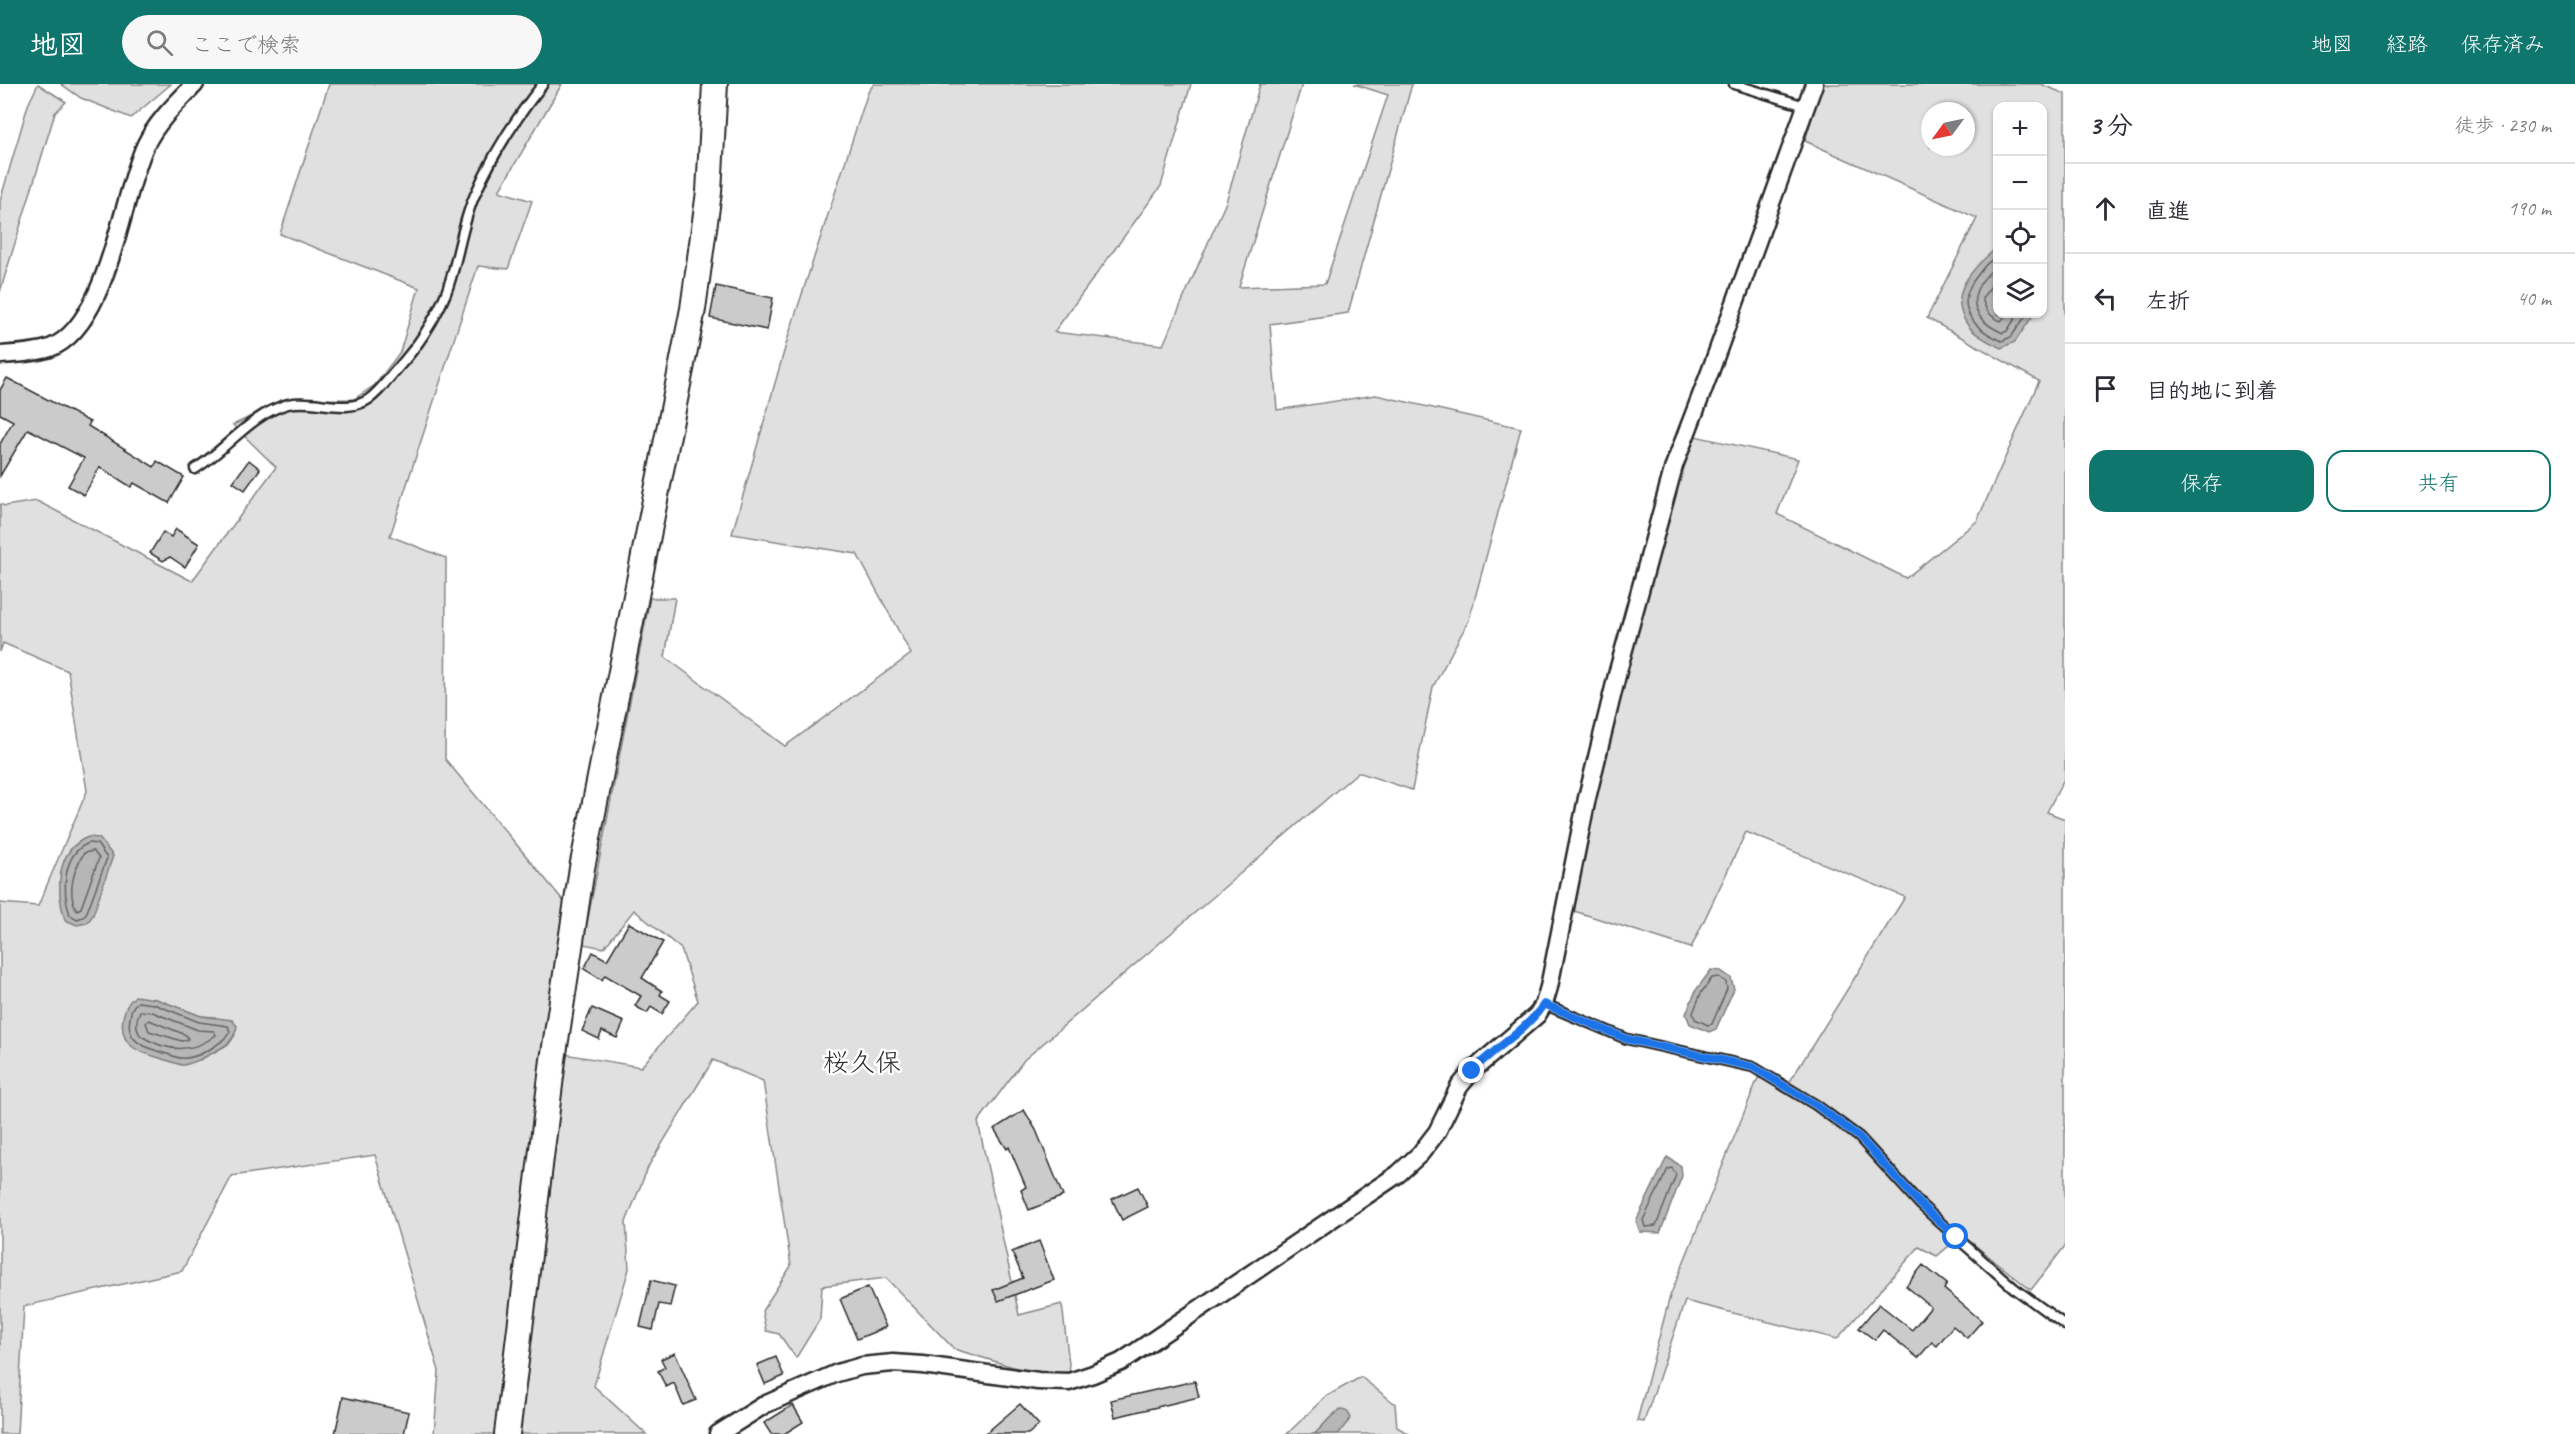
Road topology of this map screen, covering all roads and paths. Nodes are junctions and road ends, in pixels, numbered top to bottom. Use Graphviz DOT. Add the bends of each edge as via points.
graph roads {
  1 [pos="195,84"];
  2 [pos="543,84"];
  3 [pos="715,84"];
  4 [pos="1734,84"];
  5 [pos="1814,84"];
  6 [pos="1805,106"];
  7 [pos="0,355"];
  8 [pos="195,469"];
  9 [pos="1544,1004"];
  10 [pos="2065,1325"];
  11 [pos="507,1434"];
  12 [pos="718,1434"];
  1 -- 7 [label="street" via="159,121 145,146 98,292 76,328 51,348"];
  2 -- 8 [label="lane" via="502,140 473,198 434,321 419,345 379,390 357,405 306,402 265,414"];
  3 -- 11 [label="street" via="709,192 693,309 582,868 554,1048"];
  4 -- 6 [label="lane"];
  5 -- 6 [label="street"];
  6 -- 9 [label="street" via="1674,466 1587,798"];
  9 -- 10 [label="lane" via="1627,1039 1753,1067 1816,1105 1859,1137 1956,1237 2014,1288"];
  9 -- 12 [label="street" via="1524,1028 1472,1071 1459,1087 1437,1132 1398,1174 1121,1362 1069,1382 903,1364 862,1366 764,1405"];
}
